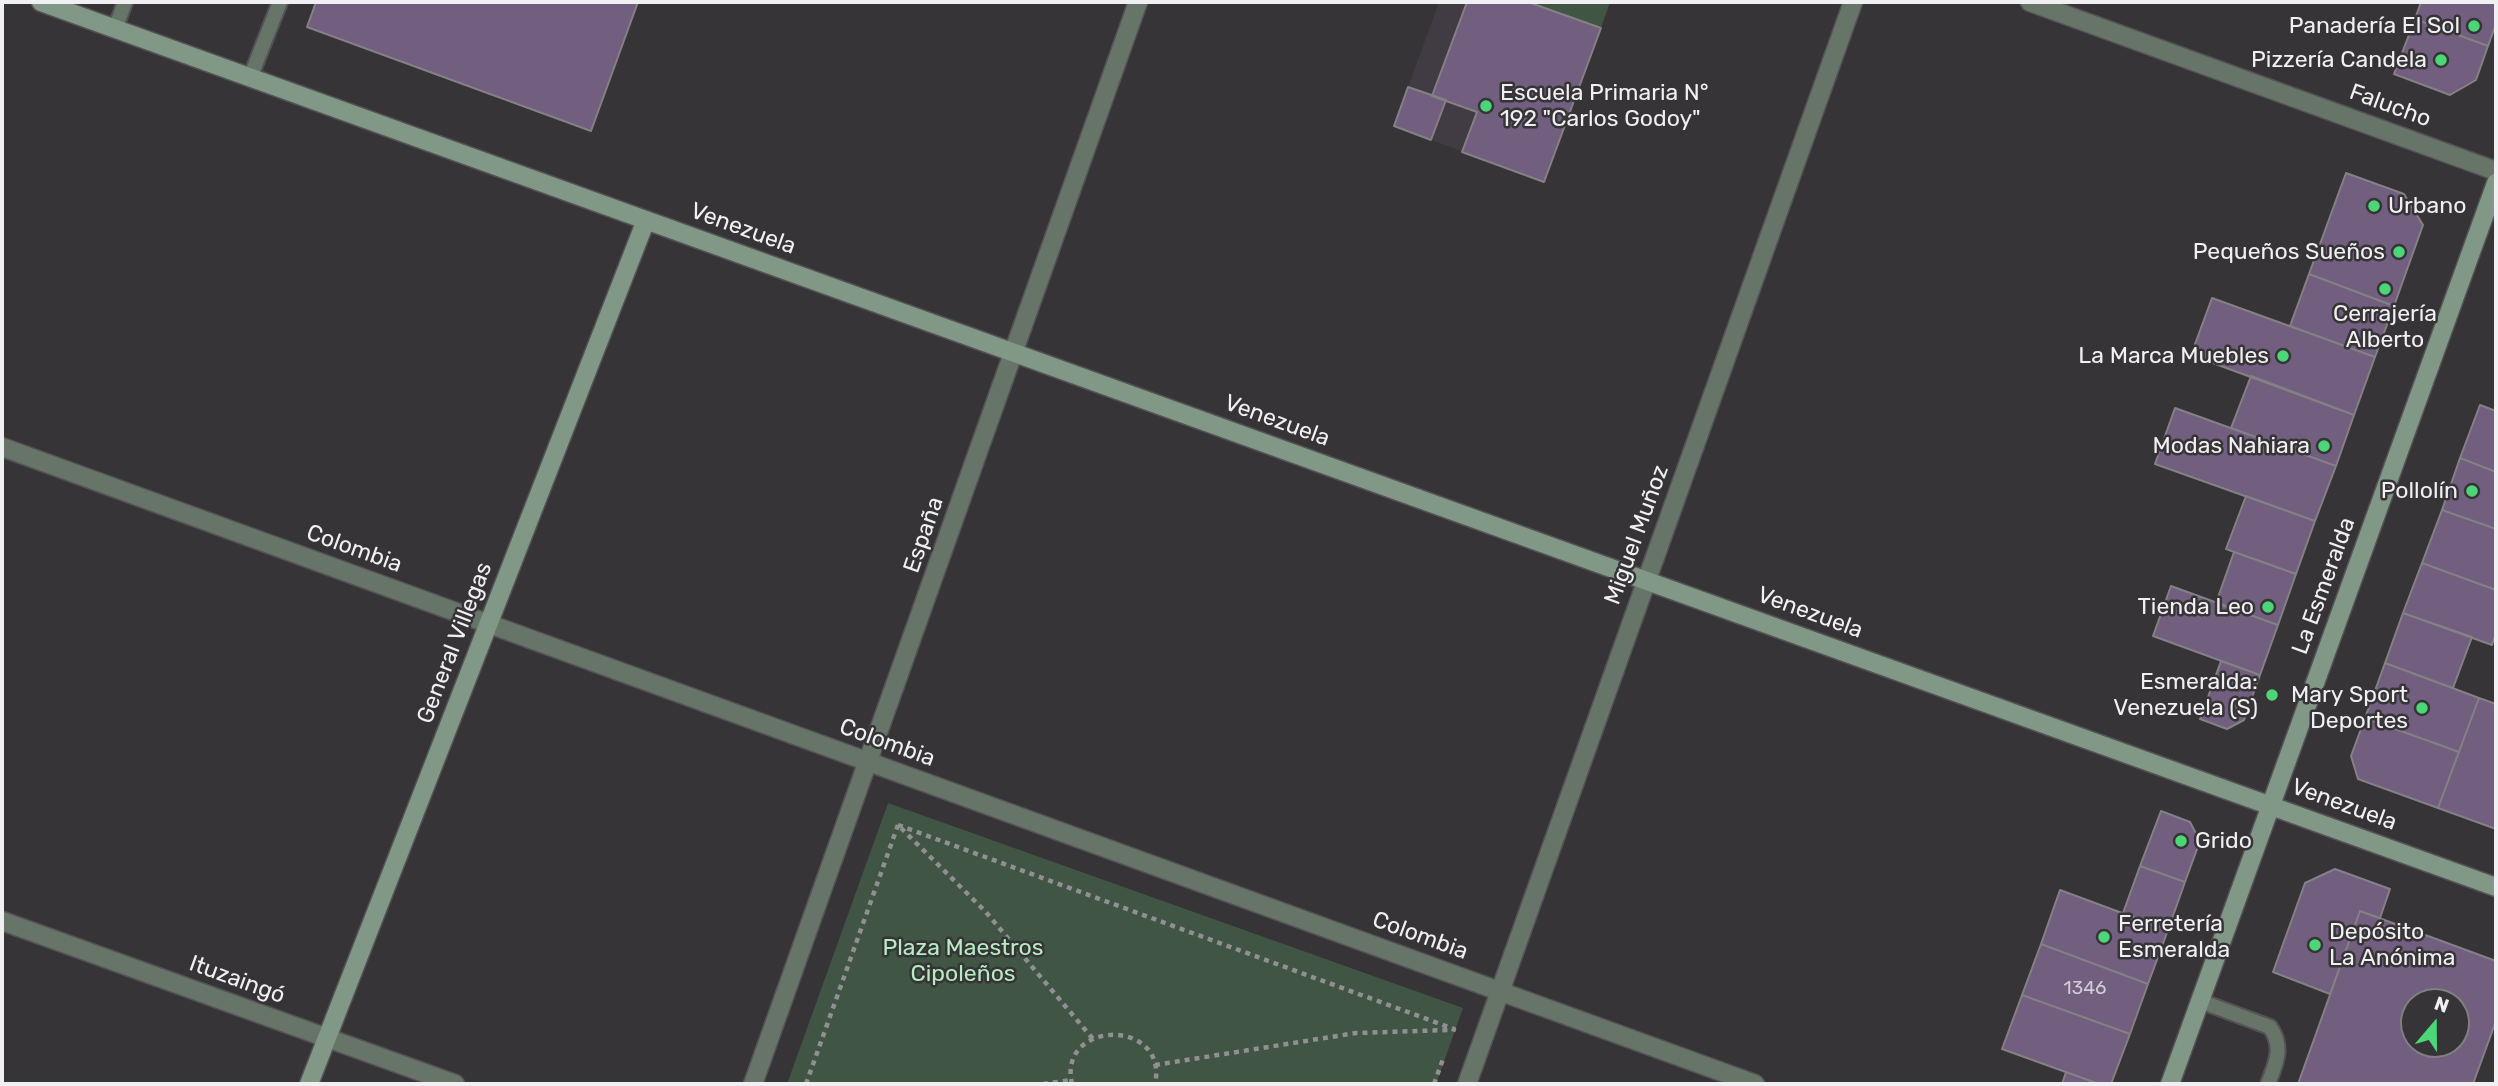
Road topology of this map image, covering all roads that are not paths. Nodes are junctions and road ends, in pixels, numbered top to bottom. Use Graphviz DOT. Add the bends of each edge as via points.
graph roads {
  1 [pos="41,2"];
  2 [pos="125,2"];
  3 [pos="280,2"];
  4 [pos="1138,2"];
  5 [pos="1853,2"];
  6 [pos="2030,2"];
  7 [pos="115,29"];
  8 [pos="250,78"];
  9 [pos="2496,171"];
  10 [pos="2496,183"];
  11 [pos="646,220"];
  12 [pos="1015,353"];
  13 [pos="2,447"];
  14 [pos="1647,580"];
  15 [pos="489,624"];
  16 [pos="870,763"];
  17 [pos="2270,804"];
  18 [pos="2496,887"];
  19 [pos="2,921"];
  20 [pos="1500,992"];
  21 [pos="2200,1001"];
  22 [pos="328,1038"];
  23 [pos="309,1084"];
  24 [pos="455,1084"];
  25 [pos="753,1084"];
  26 [pos="1467,1084"];
  27 [pos="1755,1084"];
  28 [pos="2170,1084"];
  29 [pos="2268,1084"];
  1 -- 7 [label="main road, Venezuela"];
  2 -- 7 [label="lane"];
  3 -- 8 [label="lane"];
  4 -- 12 [label="street, España"];
  5 -- 14 [label="street, Miguel Muñoz"];
  6 -- 9 [label="street, Falucho"];
  7 -- 8 [label="main road, Venezuela"];
  8 -- 11 [label="main road, Venezuela"];
  10 -- 17 [label="main road, La Esmeralda"];
  11 -- 12 [label="main road, Venezuela"];
  11 -- 15 [label="main road, General Villegas"];
  12 -- 14 [label="main road, Venezuela"];
  12 -- 16 [label="street, España"];
  13 -- 15 [label="street, Colombia"];
  14 -- 17 [label="main road, Venezuela"];
  14 -- 20 [label="street, Miguel Muñoz"];
  15 -- 16 [label="street, Colombia"];
  15 -- 22 [label="main road, General Villegas"];
  16 -- 20 [label="street, Colombia"];
  16 -- 25 [label="street, España"];
  17 -- 18 [label="main road, Venezuela"];
  17 -- 21 [label="main road, La Esmeralda"];
  19 -- 22 [label="street, Ituzaingó"];
  20 -- 26 [label="street, Miguel Muñoz"];
  20 -- 27 [label="street, Colombia"];
  21 -- 28 [label="main road, La Esmeralda"];
  21 -- 29 [label="lane" via="2270,1027 2279,1049"];
  22 -- 23 [label="main road, General Villegas"];
  22 -- 24 [label="street, Ituzaingó"];
}
